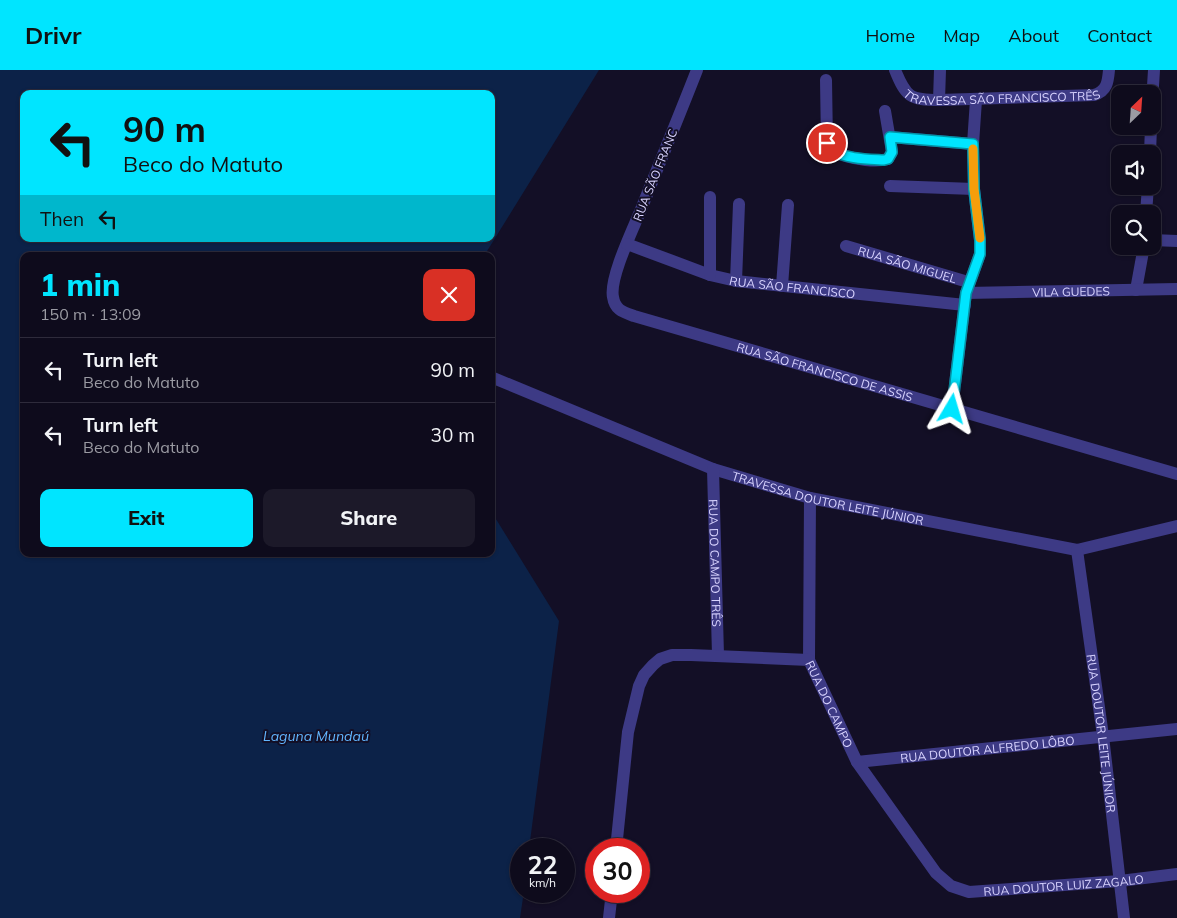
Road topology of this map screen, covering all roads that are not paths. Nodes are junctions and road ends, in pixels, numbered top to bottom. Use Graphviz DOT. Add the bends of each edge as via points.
graph roads {
  1 [pos="697,70"];
  2 [pos="895,70"];
  3 [pos="940,70"];
  4 [pos="1109,70"];
  5 [pos="1154,70"];
  6 [pos="826,80"];
  7 [pos="1153,85"];
  8 [pos="939,100"];
  9 [pos="976,100"];
  10 [pos="885,111"];
  11 [pos="890,137"];
  12 [pos="973,144"];
  13 [pos="890,186"];
  14 [pos="974,189"];
  15 [pos="710,197"];
  16 [pos="739,204"];
  17 [pos="788,205"];
  18 [pos="1161,240"];
  19 [pos="1177,241"];
  20 [pos="627,244"];
  21 [pos="846,246"];
  22 [pos="1142,255"];
  23 [pos="710,274"];
  24 [pos="614,281"];
  25 [pos="736,281"];
  26 [pos="782,286"];
  27 [pos="1177,289"];
  28 [pos="1136,290"];
  29 [pos="966,293"];
  30 [pos="495,379"];
  31 [pos="952,409"];
  32 [pos="713,469"];
  33 [pos="1177,474"];
  34 [pos="810,498"];
  35 [pos="1177,526"];
  36 [pos="1077,550"];
  37 [pos="718,656"];
  38 [pos="809,660"];
  39 [pos="1177,728"];
  40 [pos="1103,736"];
  41 [pos="857,762"];
  42 [pos="617,838"];
  43 [pos="1177,874"];
  44 [pos="1120,881"];
  45 [pos="951,886"];
  46 [pos="611,903"];
  47 [pos="609,918"];
  48 [pos="1124,918"];
  1 -- 20 [label="street, RUA SÃO FRANC"];
  2 -- 8 [label="street, TRAVESSA SÃO FRANCISCO TRÊS" via="910,96 917,100"];
  3 -- 8 [label="street"];
  4 -- 9 [label="street, TRAVESSA SÃO FRANCISCO TRÊS" via="1108,82 1101,93"];
  5 -- 7 [label="street"];
  6 -- 11 [label="street" via="827,143 831,150 859,159 884,160 892,152"];
  8 -- 9 [label="street, TRAVESSA SÃO FRANCISCO TRÊS"];
  9 -- 12 [label="street"];
  10 -- 11 [label="street"];
  11 -- 12 [label="street"];
  12 -- 14 [label="street"];
  13 -- 14 [label="street"];
  14 -- 29 [label="street" via="980,247"];
  15 -- 23 [label="street"];
  16 -- 25 [label="street"];
  17 -- 26 [label="street"];
  18 -- 19 [label="street"];
  20 -- 23 [label="street, RUA SÃO FRANCISCO"];
  20 -- 24 [label="street, RUA SÃO FRANC"];
  21 -- 29 [label="street, RUA SÃO MIGUEL"];
  22 -- 28 [label="street"];
  23 -- 25 [label="street, RUA SÃO FRANCISCO"];
  24 -- 31 [label="street, RUA SÃO FRANCISCO DE ASSIS" via="612,295 615,306 634,316"];
  25 -- 26 [label="street, RUA SÃO FRANCISCO"];
  26 -- 29 [label="street, RUA SÃO FRANCISCO"];
  27 -- 28 [label="street, VILA GUEDES"];
  28 -- 29 [label="street, VILA GUEDES"];
  29 -- 31 [label="street"];
  30 -- 32 [label="street, TRAVESSA DOUTOR LEITE JÚNIOR"];
  31 -- 33 [label="street, RUA SÃO FRANCISCO DE ASSIS"];
  32 -- 34 [label="street, TRAVESSA DOUTOR LEITE JÚNIOR"];
  32 -- 37 [label="street, RUA DO CAMPO TRÊS"];
  34 -- 36 [label="street, TRAVESSA DOUTOR LEITE JÚNIOR"];
  34 -- 38 [label="street"];
  35 -- 36 [label="street, TRAVESSA DOUTOR LEITE JÚNIOR"];
  36 -- 40 [label="street, RUA DOUTOR LEITE JÚNIOR"];
  37 -- 38 [label="street, RUA DO CAMPO"];
  37 -- 42 [label="street, RUA DO CAMPO" via="672,655 660,659 644,675 628,732"];
  38 -- 41 [label="street, RUA DO CAMPO"];
  39 -- 40 [label="street, RUA DOUTOR ALFREDO LÔBO"];
  40 -- 41 [label="street, RUA DOUTOR ALFREDO LÔBO"];
  40 -- 44 [label="street, RUA DOUTOR LEITE JÚNIOR"];
  41 -- 45 [label="street, RUA DO CAMPO" via="936,873"];
  43 -- 44 [label="street, RUA DOUTOR LUIZ ZAGALO"];
  44 -- 45 [label="street, RUA DOUTOR LUIZ ZAGALO" via="969,892"];
  44 -- 48 [label="street, RUA DOUTOR LEITE JÚNIOR"];
  46 -- 47 [label="street"];
}
